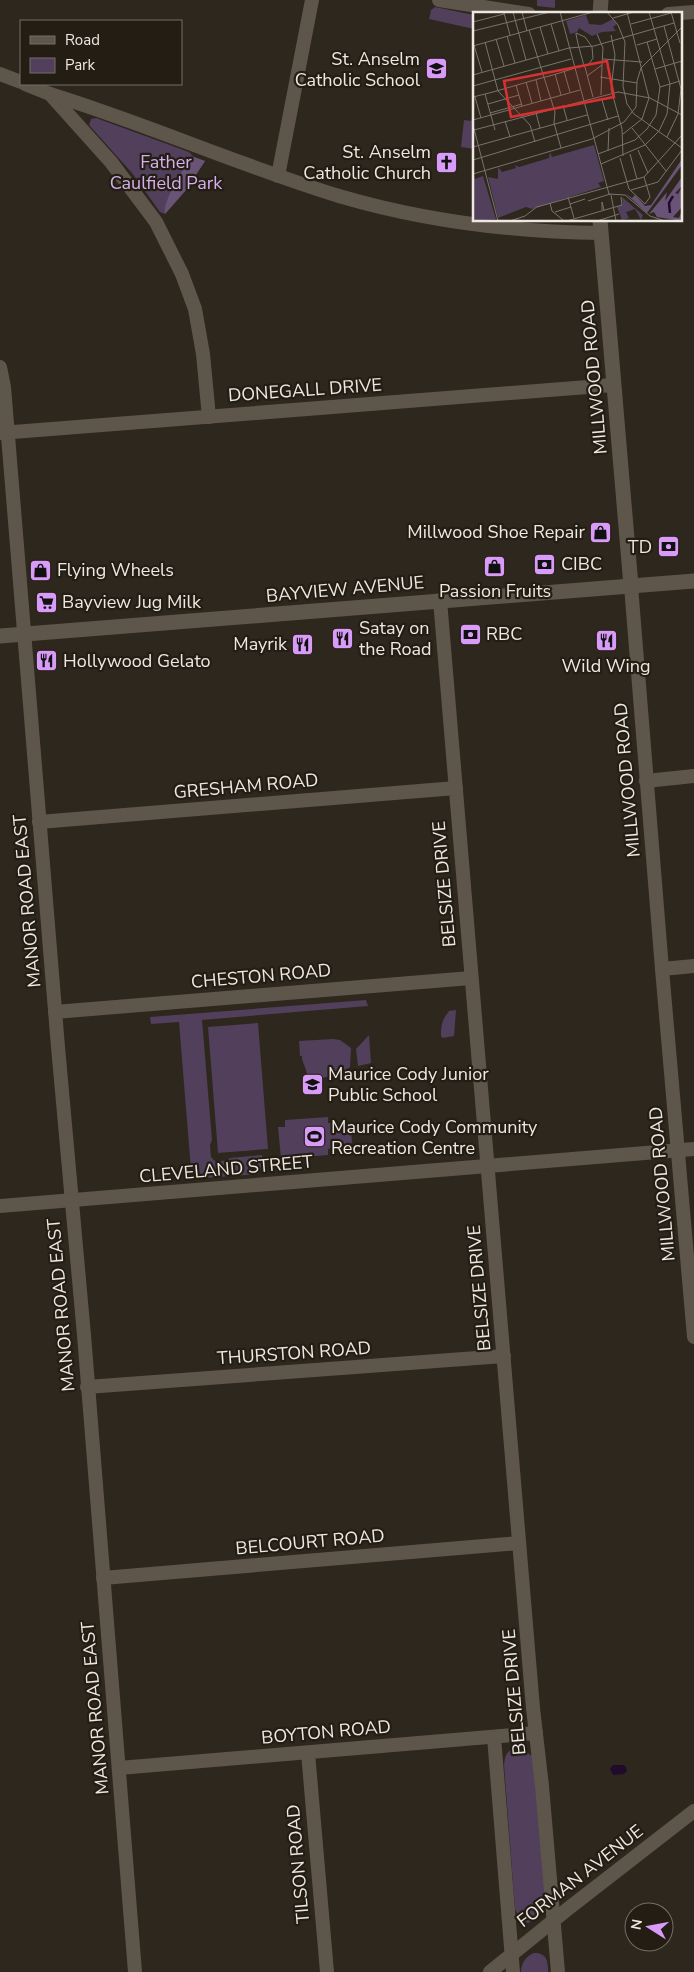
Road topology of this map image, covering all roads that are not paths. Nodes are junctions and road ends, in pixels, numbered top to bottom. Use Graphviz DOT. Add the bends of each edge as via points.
graph roads {
  1 [pos="312,0"];
  2 [pos="439,0"];
  3 [pos="516,12"];
  4 [pos="0,74"];
  5 [pos="20,82"];
  6 [pos="28,85"];
  7 [pos="50,94"];
  8 [pos="278,176"];
  9 [pos="601,226"];
  10 [pos="0,367"];
  11 [pos="613,385"];
  12 [pos="209,416"];
  13 [pos="4,433"];
  14 [pos="694,580"];
  15 [pos="631,586"];
  16 [pos="440,600"];
  17 [pos="24,634"];
  18 [pos="0,636"];
  19 [pos="694,776"];
  20 [pos="646,781"];
  21 [pos="456,788"];
  22 [pos="39,822"];
  23 [pos="694,966"];
  24 [pos="662,969"];
  25 [pos="471,978"];
  26 [pos="55,1012"];
  27 [pos="694,1149"];
  28 [pos="678,1151"];
  29 [pos="488,1167"];
  30 [pos="71,1200"];
  31 [pos="0,1206"];
  32 [pos="694,1337"];
  33 [pos="504,1356"];
  34 [pos="87,1387"];
  35 [pos="519,1543"];
  36 [pos="103,1578"];
  37 [pos="536,1733"];
  38 [pos="494,1737"];
  39 [pos="308,1753"];
  40 [pos="118,1768"];
  41 [pos="694,1811"];
  42 [pos="553,1920"];
  43 [pos="512,1954"];
  44 [pos="134,1972"];
  45 [pos="327,1972"];
  46 [pos="490,1972"];
  47 [pos="513,1972"];
  48 [pos="558,1972"];
  1 -- 8 [label="street"];
  2 -- 3 [label="street"];
  4 -- 5 [label="street"];
  6 -- 7 [label="street"];
  7 -- 8 [label="street"];
  7 -- 12 [label="street" via="135,191 167,242 182,274 198,324"];
  8 -- 9 [label="street" via="406,212 471,223 551,232"];
  9 -- 11 [label="main road, MILLWOOD ROAD"];
  10 -- 13 [label="street, MANOR ROAD EAST" via="4,387"];
  11 -- 12 [label="street, DONEGALL DRIVE"];
  11 -- 15 [label="main road, MILLWOOD ROAD"];
  12 -- 13 [label="street, DONEGALL DRIVE"];
  13 -- 17 [label="street, MANOR ROAD EAST"];
  14 -- 15 [label="main road, BAYVIEW AVENUE"];
  15 -- 16 [label="main road, BAYVIEW AVENUE"];
  15 -- 20 [label="street, MILLWOOD ROAD"];
  16 -- 17 [label="main road, BAYVIEW AVENUE"];
  16 -- 21 [label="street, BELSIZE DRIVE"];
  17 -- 18 [label="main road, BAYVIEW AVENUE"];
  17 -- 22 [label="street, MANOR ROAD EAST"];
  19 -- 20 [label="street"];
  20 -- 24 [label="street, MILLWOOD ROAD"];
  21 -- 22 [label="street, GRESHAM ROAD"];
  21 -- 25 [label="street, BELSIZE DRIVE"];
  22 -- 26 [label="street, MANOR ROAD EAST"];
  23 -- 24 [label="street"];
  24 -- 28 [label="street, MILLWOOD ROAD"];
  25 -- 26 [label="street, CHESTON ROAD"];
  25 -- 29 [label="street, BELSIZE DRIVE"];
  26 -- 30 [label="street, MANOR ROAD EAST"];
  27 -- 28 [label="street, CLEVELAND STREET"];
  28 -- 29 [label="street, CLEVELAND STREET"];
  28 -- 32 [label="street, MILLWOOD ROAD"];
  29 -- 30 [label="street, CLEVELAND STREET"];
  29 -- 33 [label="street, BELSIZE DRIVE"];
  30 -- 31 [label="street, CLEVELAND STREET"];
  30 -- 34 [label="street, MANOR ROAD EAST"];
  33 -- 34 [label="street, THURSTON ROAD"];
  33 -- 35 [label="street, BELSIZE DRIVE"];
  34 -- 36 [label="street, MANOR ROAD EAST"];
  35 -- 36 [label="street, BELCOURT ROAD"];
  35 -- 37 [label="street, BELSIZE DRIVE"];
  36 -- 40 [label="street, MANOR ROAD EAST"];
  37 -- 38 [label="street, BOYTON ROAD"];
  37 -- 42 [label="street, BELSIZE DRIVE"];
  38 -- 39 [label="street, BOYTON ROAD"];
  38 -- 43 [label="street, BELSIZE DRIVE"];
  39 -- 40 [label="street, BOYTON ROAD"];
  39 -- 45 [label="street, TILSON ROAD"];
  40 -- 44 [label="street, MANOR ROAD EAST"];
  41 -- 42 [label="street, FORMAN AVENUE"];
  42 -- 43 [label="street, FORMAN AVENUE"];
  42 -- 48 [label="street, BELSIZE DRIVE"];
  43 -- 46 [label="street, FORMAN AVENUE"];
  43 -- 47 [label="street, BELSIZE DRIVE"];
}
